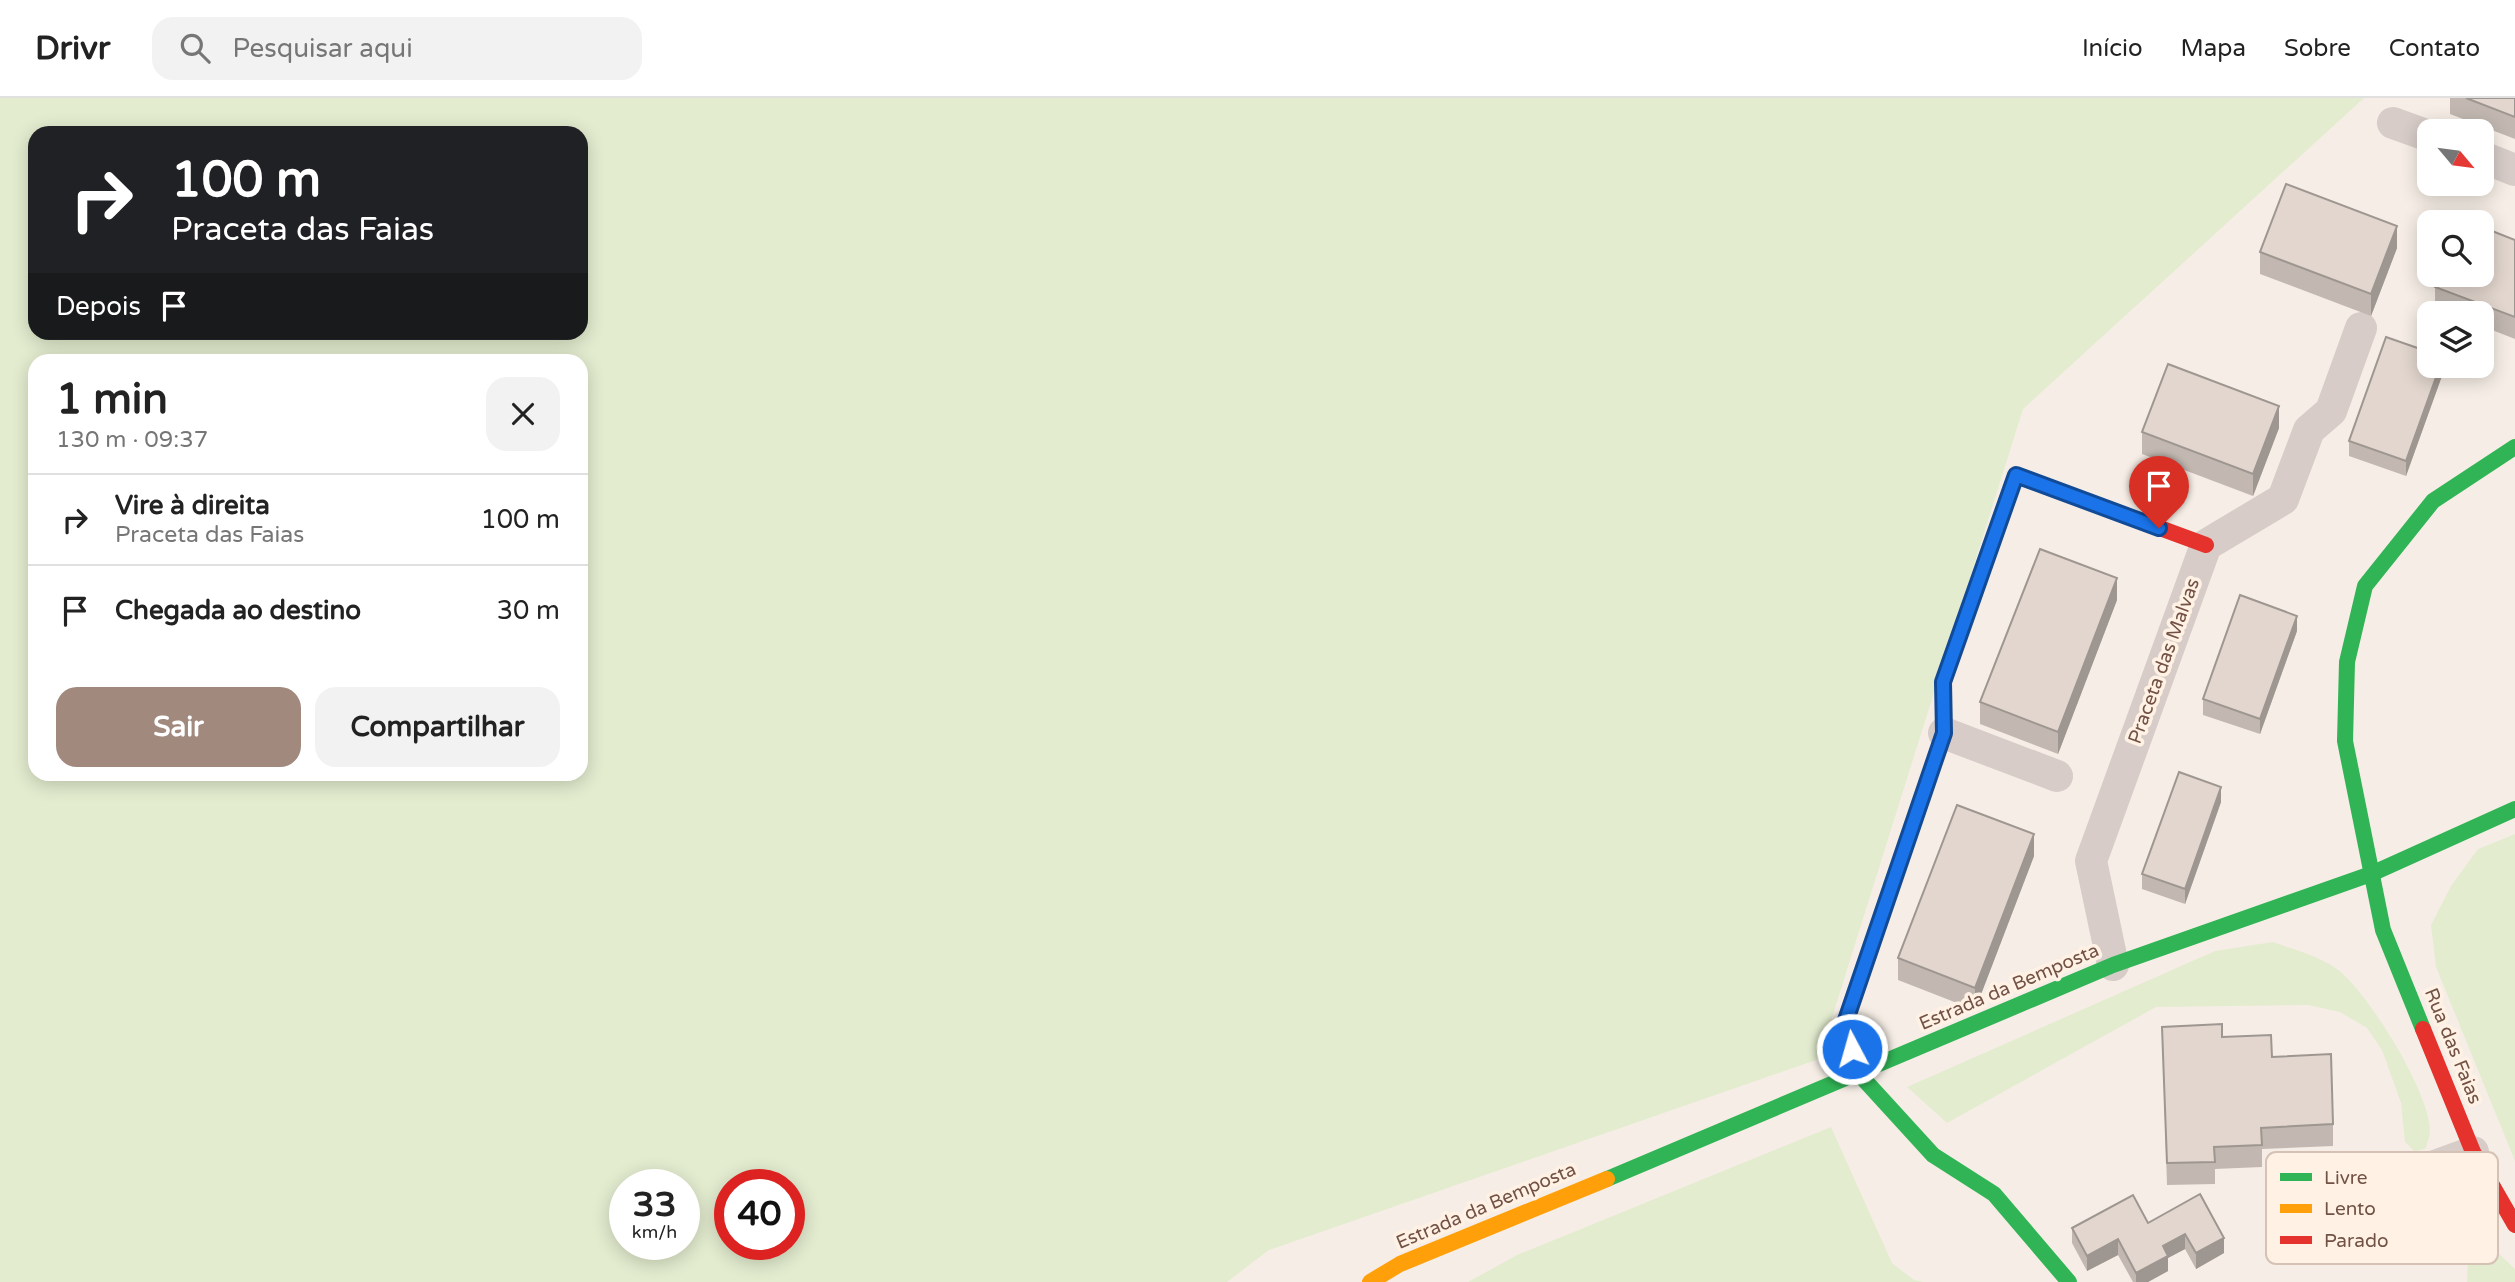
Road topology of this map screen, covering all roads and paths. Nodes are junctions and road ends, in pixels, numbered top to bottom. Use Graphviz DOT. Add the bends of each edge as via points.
graph roads {
  1 [pos="2393,123"];
  2 [pos="2417,132"];
  3 [pos="2494,162"];
  4 [pos="2515,170"];
  5 [pos="2361,328"];
  6 [pos="2515,447"];
  7 [pos="2206,545"];
  8 [pos="1944,733"];
  9 [pos="2057,776"];
  10 [pos="2515,809"];
  11 [pos="2371,874"];
  12 [pos="2113,965"];
  13 [pos="1859,1074"];
  14 [pos="2473,1152"];
  15 [pos="2498,1196"];
  16 [pos="2515,1226"];
  17 [pos="1370,1282"];
  18 [pos="2069,1282"];
  1 -- 2 [label="street"];
  3 -- 4 [label="street"];
  5 -- 7 [label="street" via="2331,411 2309,430 2283,499"];
  6 -- 11 [label="street, Rua das Faias" via="2433,501 2365,586 2347,662 2345,741"];
  7 -- 8 [label="street" via="2016,475 1943,682"];
  7 -- 12 [label="street, Praceta das Malvas" via="2091,861"];
  8 -- 9 [label="street"];
  8 -- 13 [label="street" via="1845,1023"];
  10 -- 11 [label="street, Estrada da Bemposta"];
  11 -- 12 [label="street, Estrada da Bemposta"];
  11 -- 14 [label="street, Rua das Faias" via="2383,929"];
  12 -- 13 [label="street, Estrada da Bemposta"];
  13 -- 17 [label="street, Estrada da Bemposta" via="1400,1264"];
  13 -- 18 [label="street" via="1933,1155 1994,1194"];
  15 -- 16 [label="street, Rua das Faias"];
}
